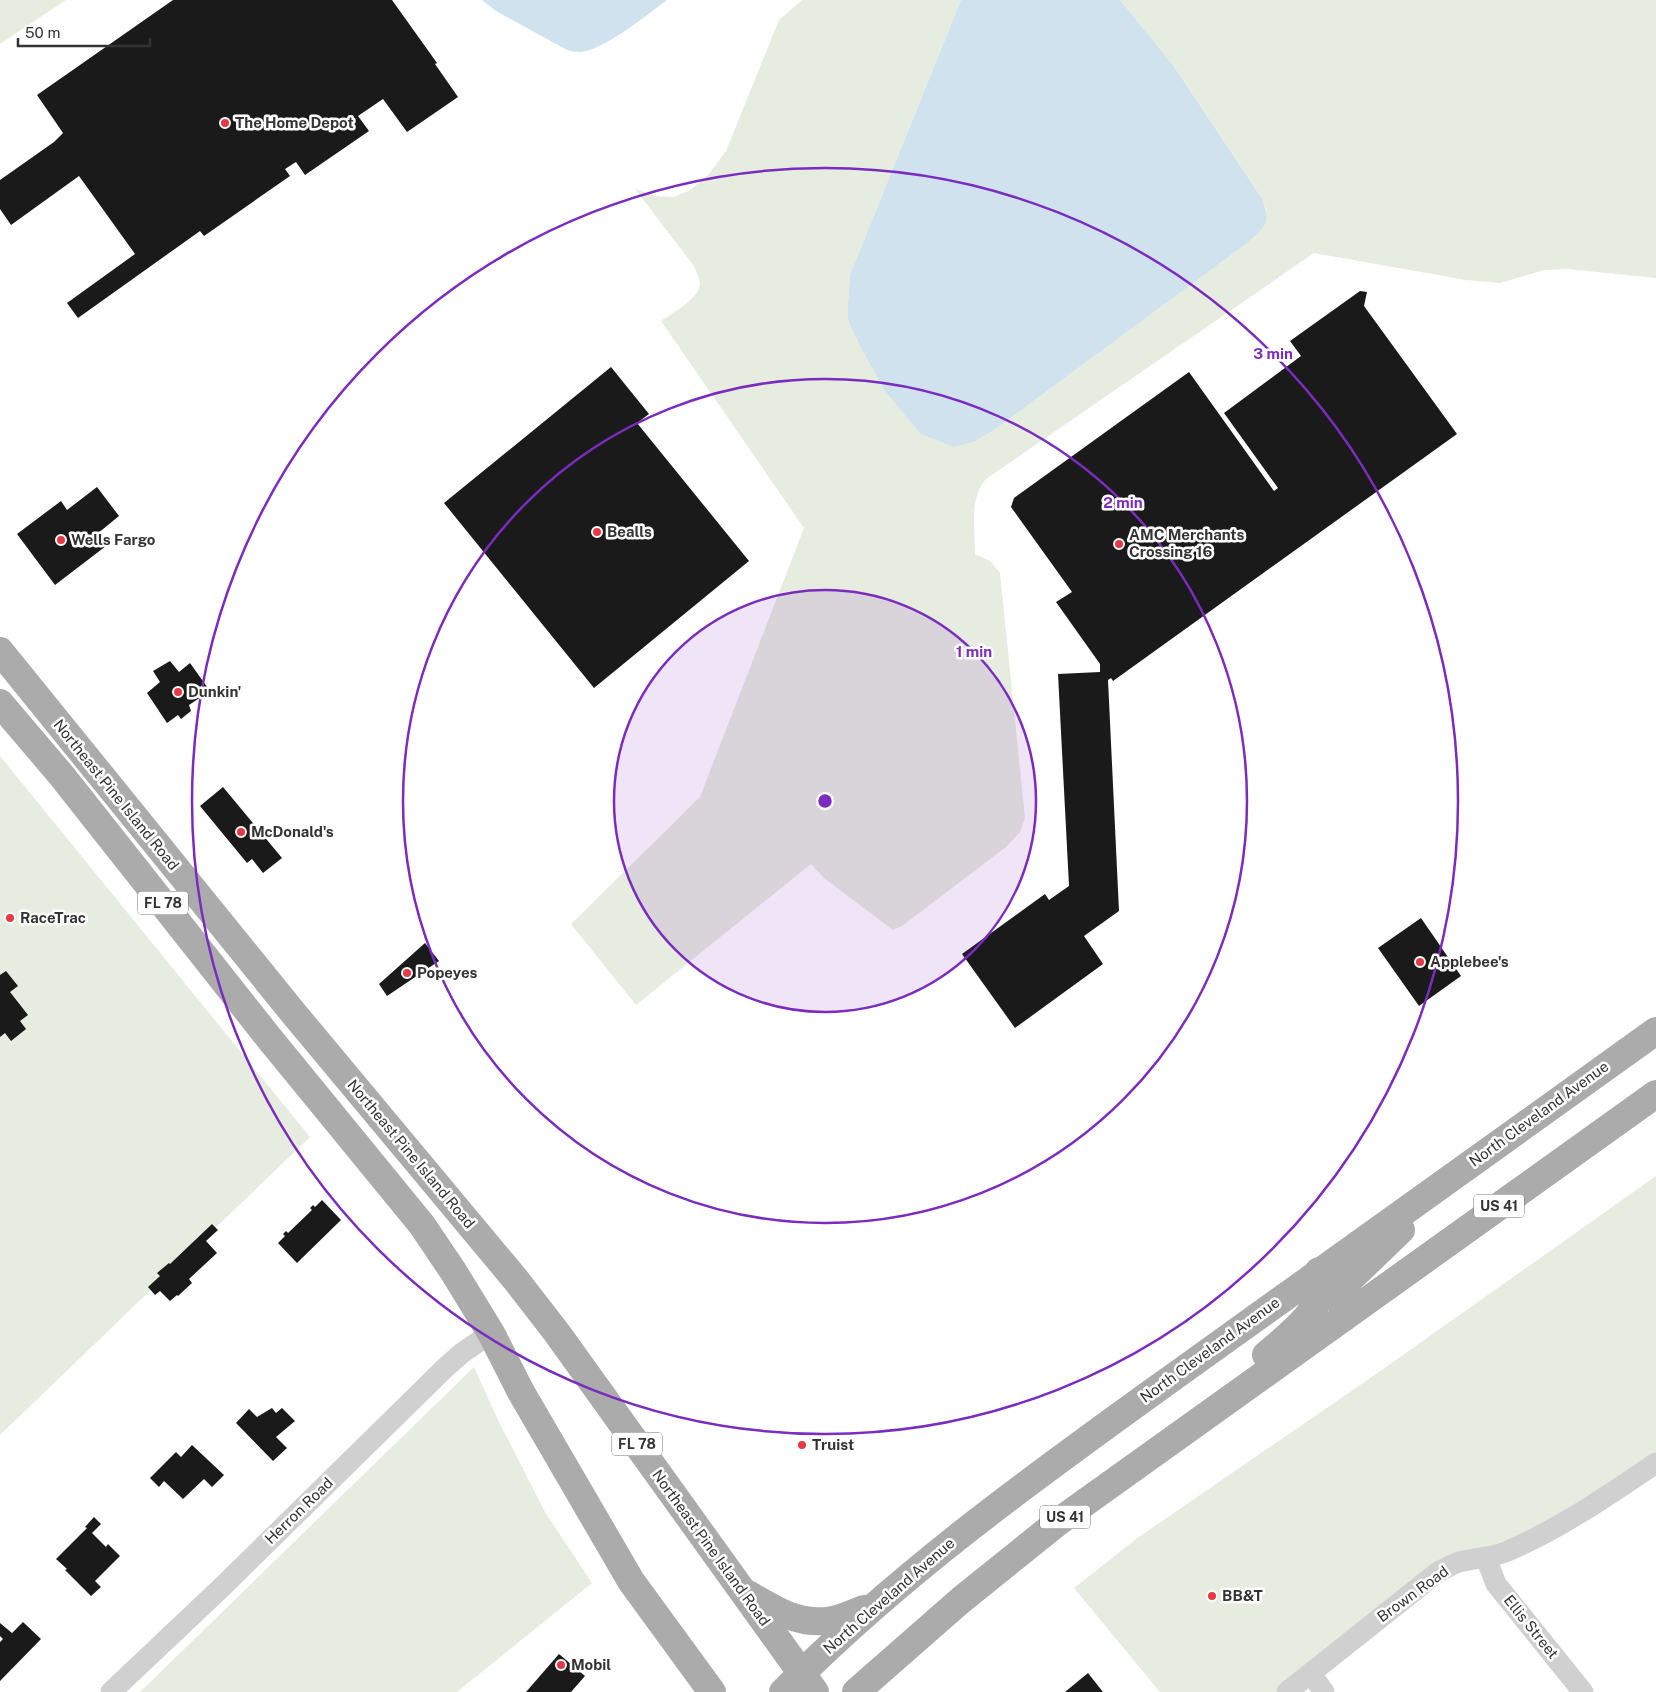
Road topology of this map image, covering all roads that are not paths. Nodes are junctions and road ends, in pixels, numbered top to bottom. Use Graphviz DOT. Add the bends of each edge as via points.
graph roads {
  1 [pos="0,651"];
  2 [pos="0,703"];
  3 [pos="1656,1031"];
  4 [pos="1656,1094"];
  5 [pos="1472,1162"];
  6 [pos="1319,1271"];
  7 [pos="1343,1318"];
  8 [pos="491,1333"];
  9 [pos="1174,1439"];
  10 [pos="1656,1464"];
  11 [pos="1486,1558"];
  12 [pos="740,1590"];
  13 [pos="878,1604"];
  14 [pos="1310,1674"];
  15 [pos="800,1686"];
  16 [pos="111,1692"];
  17 [pos="712,1692"];
  18 [pos="856,1692"];
  19 [pos="1288,1692"];
  20 [pos="1324,1692"];
  21 [pos="1583,1692"];
  1 -- 12 [label="main road, Northeast Pine Island Road / FL 78" via="294,1015 516,1280"];
  2 -- 8 [label="main road, Northeast Pine Island Road / FL 78" via="422,1225"];
  3 -- 5 [label="main road, North Cleveland Avenue"];
  4 -- 7 [label="main road, US 41"];
  5 -- 6 [label="main road, North Cleveland Avenue"];
  5 -- 7 [label="main road" via="1350,1279 1341,1300"];
  6 -- 9 [label="main road" via="1322,1283 1318,1300 1309,1316"];
  6 -- 13 [label="main road, North Cleveland Avenue" via="997,1505"];
  7 -- 9 [label="main road, US 41"];
  8 -- 16 [label="street, Herron Road" via="446,1366"];
  8 -- 17 [label="main road, Northeast Pine Island Road / FL 78" via="521,1392 631,1580"];
  9 -- 18 [label="main road, US 41" via="995,1571"];
  10 -- 11 [label="street, Brown Road" via="1585,1510 1506,1552"];
  11 -- 14 [label="street, Brown Road" via="1458,1562 1438,1572"];
  11 -- 21 [label="street, Ellis Street" via="1496,1584"];
  12 -- 13 [label="main road" via="775,1611 804,1621 829,1621"];
  12 -- 15 [label="main road, Northeast Pine Island Road / FL 78"];
  13 -- 15 [label="main road, North Cleveland Avenue"];
  14 -- 19 [label="street, Brown Road"];
  14 -- 20 [label="street"];
}
